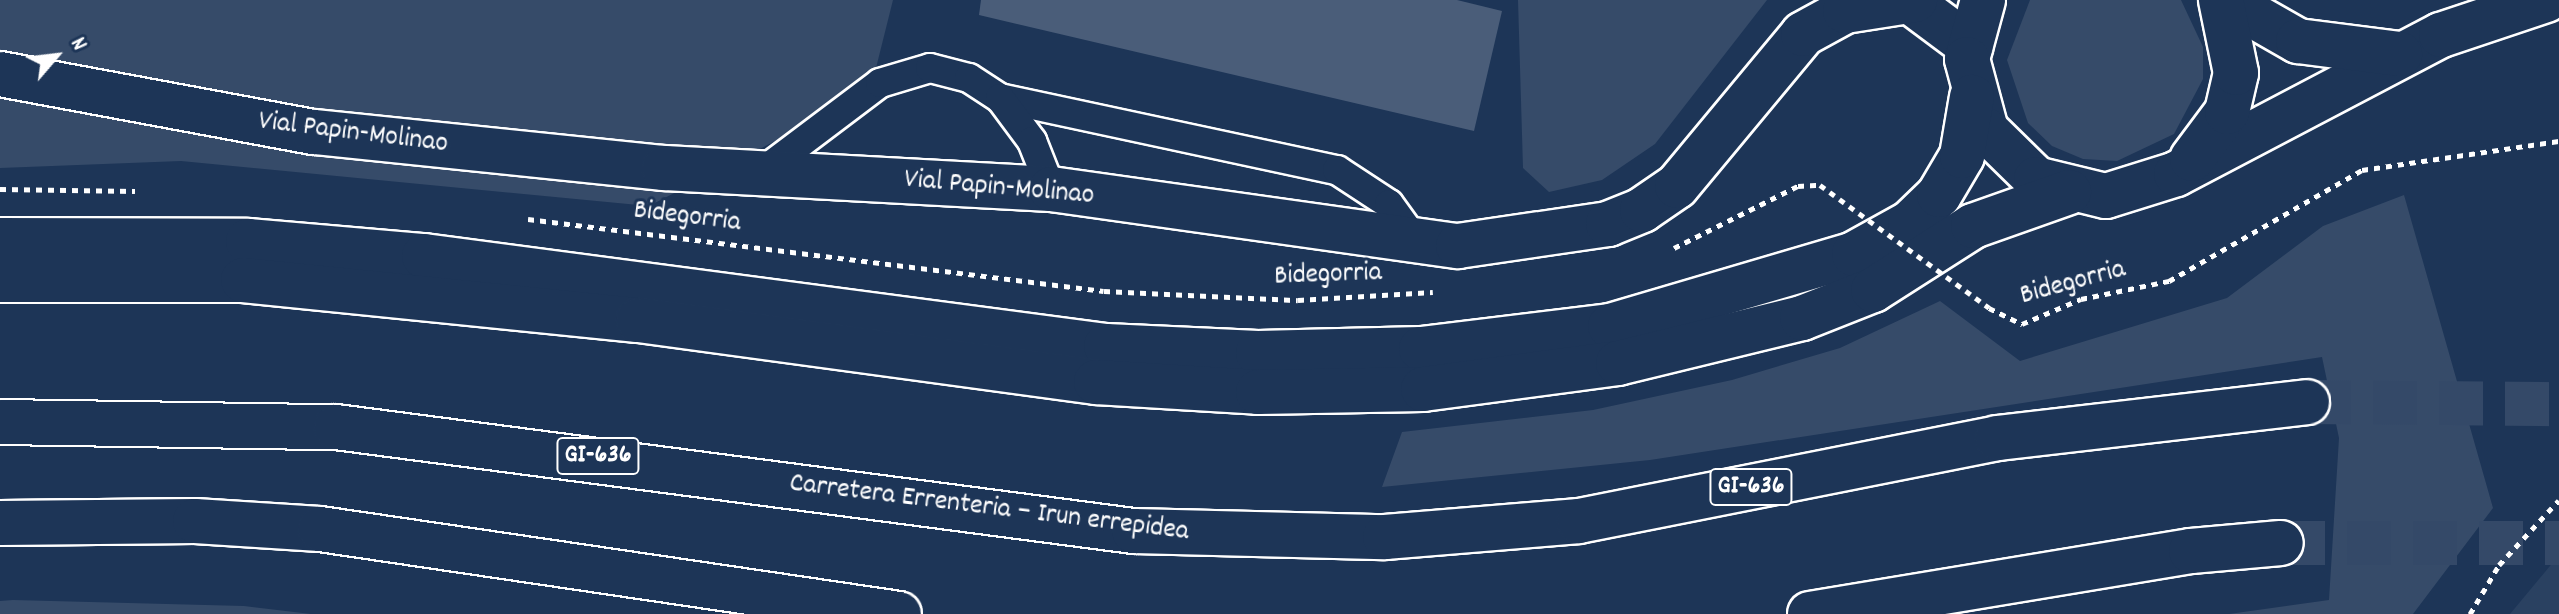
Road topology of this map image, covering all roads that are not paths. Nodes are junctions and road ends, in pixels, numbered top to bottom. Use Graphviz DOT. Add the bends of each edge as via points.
graph roads {
  1 [pos="1983,0"];
  2 [pos="2224,0"];
  3 [pos="2546,0"];
  4 [pos="1913,1"];
  5 [pos="1970,46"];
  6 [pos="2400,54"];
  7 [pos="0,74"];
  8 [pos="1972,97"];
  9 [pos="1000,98"];
  10 [pos="762,172"];
  11 [pos="2176,174"];
  12 [pos="1051,189"];
  13 [pos="2069,192"];
  14 [pos="0,240"];
  15 [pos="1418,244"];
  16 [pos="0,280"];
  17 [pos="2307,402"];
  18 [pos="0,422"];
  19 [pos="0,523"];
  20 [pos="2281,543"];
  21 [pos="899,614"];
  22 [pos="1810,614"];
  1 -- 5 [label="street"];
  2 -- 6 [label="street" via="2298,41"];
  2 -- 11 [label="street" via="2236,73 2227,112 2205,148"];
  3 -- 6 [label="street"];
  4 -- 5 [label="street, Vial Papin-Molinao"];
  4 -- 15 [label="street, Vial Papin-Molinao" via="1845,11 1803,34 1677,186 1642,210 1550,236"];
  5 -- 8 [label="street"];
  6 -- 11 [label="street"];
  7 -- 10 [label="street, Vial Papin-Molinao" via="314,132"];
  8 -- 13 [label="street" via="2008,158"];
  8 -- 14 [label="street" via="1962,156 1939,195 1910,223 1854,254 1610,326 1421,349 1258,353 1106,346 424,256 248,241"];
  9 -- 10 [label="lane" via="930,68 901,75"];
  9 -- 12 [label="lane" via="1032,141"];
  9 -- 15 [label="lane" via="1337,170 1389,204"];
  10 -- 12 [label="street, Vial Papin-Molinao"];
  11 -- 13 [label="street" via="2106,196"];
  12 -- 15 [label="street, Vial Papin-Molinao"];
  13 -- 16 [label="street" via="1973,226 1873,290 1802,318 1618,363 1423,389 1258,392 1096,382 638,320 243,280"];
  17 -- 18 [label="street, Carretera Errenteria – Irun errepidea / GI-636" via="1997,438 1579,521 1385,537 1134,531 336,427"];
  19 -- 21 [label="street" via="195,521 320,529"];
  20 -- 22 [label="street" via="2191,551"];
}
